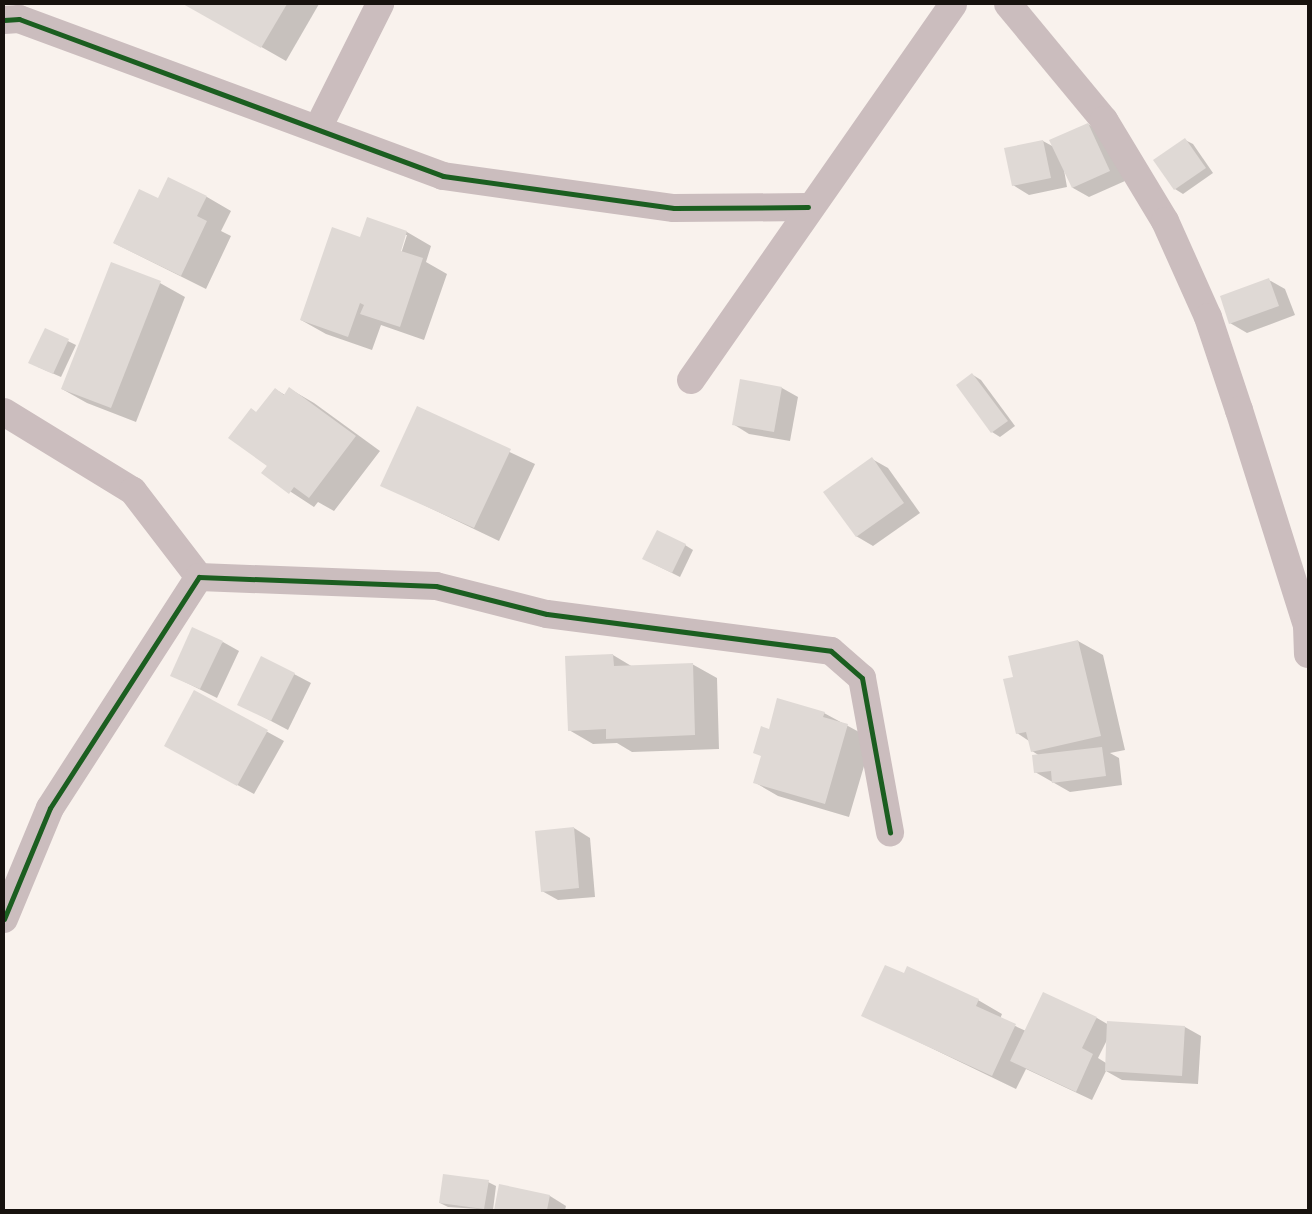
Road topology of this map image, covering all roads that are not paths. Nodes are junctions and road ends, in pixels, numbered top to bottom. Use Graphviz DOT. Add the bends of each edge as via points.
graph roads {
  1 [pos="380,4"];
  2 [pos="953,4"];
  3 [pos="1008,4"];
  4 [pos="4,20"];
  5 [pos="318,128"];
  6 [pos="808,208"];
  7 [pos="692,380"];
  8 [pos="4,412"];
  9 [pos="199,577"];
  10 [pos="1308,654"];
  11 [pos="890,832"];
  12 [pos="4,919"];
  1 -- 5 [label="street"];
  2 -- 6 [label="street"];
  3 -- 10 [label="street" via="1104,120 1165,221 1208,316 1240,410 1307,626"];
  4 -- 5 [label="street" via="19,19"];
  5 -- 6 [label="street" via="443,176 674,208"];
  6 -- 7 [label="street"];
  8 -- 9 [label="street" via="133,491"];
  9 -- 11 [label="street" via="436,586 547,614 831,651 862,678"];
  9 -- 12 [label="street" via="50,808"];
}
